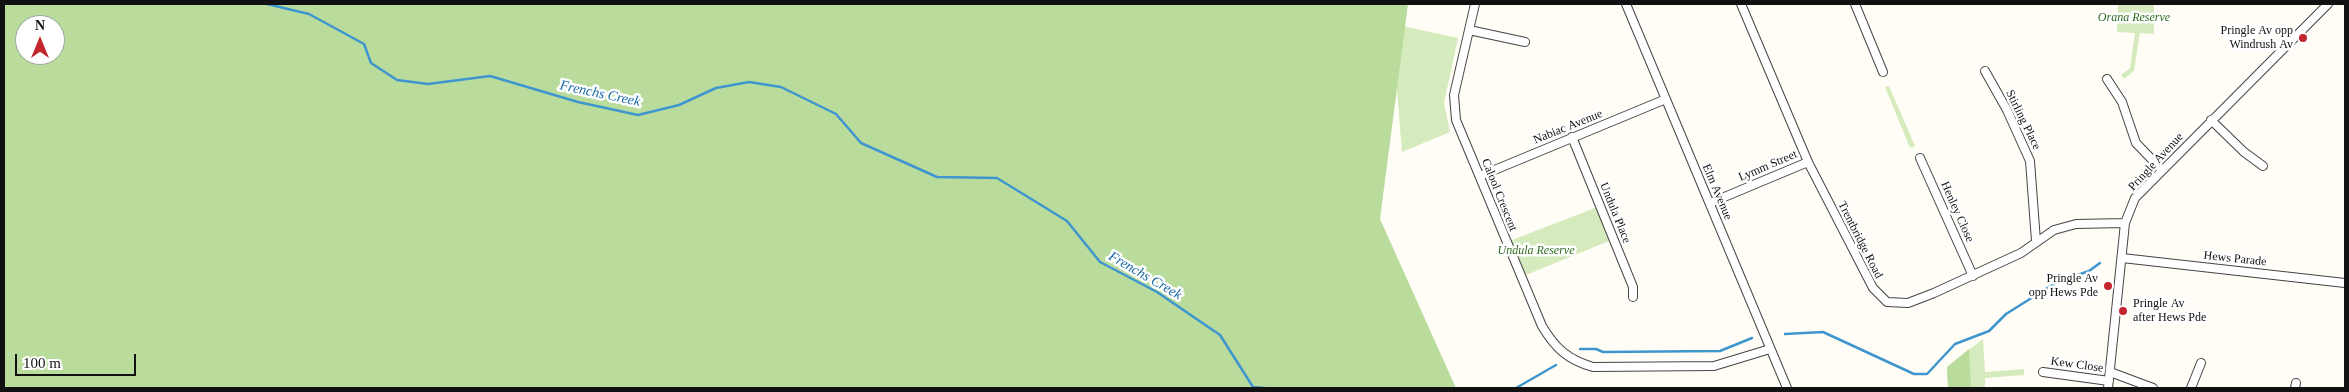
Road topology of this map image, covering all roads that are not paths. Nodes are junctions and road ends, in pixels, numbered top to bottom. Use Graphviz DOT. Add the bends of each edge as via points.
graph roads {
  1 [pos="1475,4"];
  2 [pos="1626,4"];
  3 [pos="1741,4"];
  4 [pos="1855,4"];
  5 [pos="2328,4"];
  6 [pos="1469,30"];
  7 [pos="1526,42"];
  8 [pos="1986,71"];
  9 [pos="1884,72"];
  10 [pos="2107,79"];
  11 [pos="1666,99"];
  12 [pos="2211,120"];
  13 [pos="1572,137"];
  14 [pos="1920,158"];
  15 [pos="1808,162"];
  16 [pos="2263,166"];
  17 [pos="2162,170"];
  18 [pos="1480,176"];
  19 [pos="1710,203"];
  20 [pos="2126,223"];
  21 [pos="2036,242"];
  22 [pos="2122,258"];
  23 [pos="1973,276"];
  24 [pos="2345,282"];
  25 [pos="1633,297"];
  26 [pos="1770,349"];
  27 [pos="2201,363"];
  28 [pos="2043,372"];
  29 [pos="2110,372"];
  30 [pos="2108,385"];
  31 [pos="1787,388"];
  32 [pos="2153,388"];
  33 [pos="2191,388"];
  1 -- 6 [label="street, Calool Crescent"];
  2 -- 11 [label="street, Elm Avenue"];
  3 -- 15 [label="street, Trentbridge Road"];
  4 -- 9 [label="street"];
  5 -- 12 [label="street, Pringle Avenue"];
  6 -- 7 [label="street"];
  6 -- 18 [label="street, Calool Crescent" via="1454,95 1456,120"];
  8 -- 21 [label="street, Stirling Place" via="2030,161"];
  10 -- 17 [label="street" via="2122,102 2136,143"];
  11 -- 13 [label="street, Nabiac Avenue"];
  11 -- 19 [label="street, Elm Avenue"];
  12 -- 16 [label="street"];
  12 -- 17 [label="street, Pringle Avenue"];
  13 -- 18 [label="street, Nabiac Avenue"];
  13 -- 25 [label="street, Undula Place" via="1633,287"];
  14 -- 23 [label="street, Henley Close"];
  15 -- 19 [label="street, Lymm Street"];
  15 -- 23 [label="street, Trentbridge Road" via="1873,288 1887,302 1908,303"];
  17 -- 20 [label="street, Pringle Avenue" via="2135,198"];
  18 -- 26 [label="street, Calool Crescent" via="1542,326 1561,353 1576,362 1593,367 1714,366"];
  19 -- 26 [label="street, Elm Avenue"];
  20 -- 21 [label="street, Trentbridge Road" via="2076,224 2054,230"];
  20 -- 22 [label="street, Pringle Avenue"];
  21 -- 23 [label="street, Trentbridge Road" via="2021,253"];
  22 -- 24 [label="street, Hews Parade"];
  22 -- 29 [label="street, Pringle Avenue"];
  26 -- 31 [label="street, Elm Avenue"];
  27 -- 33 [label="street"];
  28 -- 30 [label="street, Kew Close"];
  29 -- 30 [label="street, Pringle Avenue"];
  29 -- 32 [label="street"];
}
